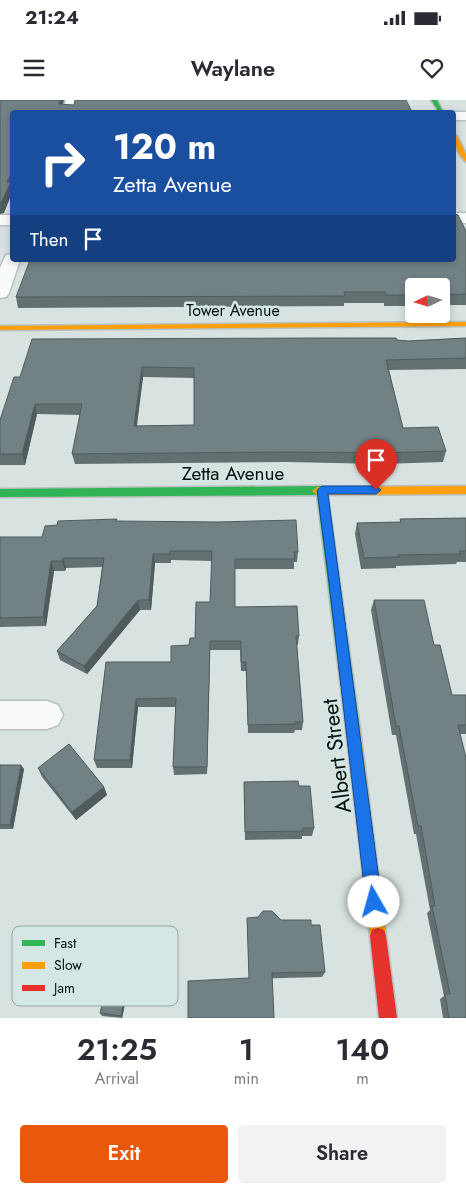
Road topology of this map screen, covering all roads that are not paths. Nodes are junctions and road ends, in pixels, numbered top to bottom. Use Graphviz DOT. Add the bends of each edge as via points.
graph roads {
  1 [pos="456,142"];
  2 [pos="466,160"];
  3 [pos="11,262"];
  4 [pos="0,293"];
  5 [pos="466,324"];
  6 [pos="0,328"];
  7 [pos="322,490"];
  8 [pos="466,490"];
  9 [pos="0,493"];
  10 [pos="0,715"];
  11 [pos="47,715"];
  12 [pos="388,1018"];
  1 -- 2 [label="street"];
  3 -- 4 [label="street"];
  5 -- 6 [label="street, Tower Avenue"];
  7 -- 8 [label="street, Zetta Avenue"];
  7 -- 9 [label="street, Zetta Avenue"];
  7 -- 12 [label="street, Albert Street"];
  10 -- 11 [label="street"];
}
